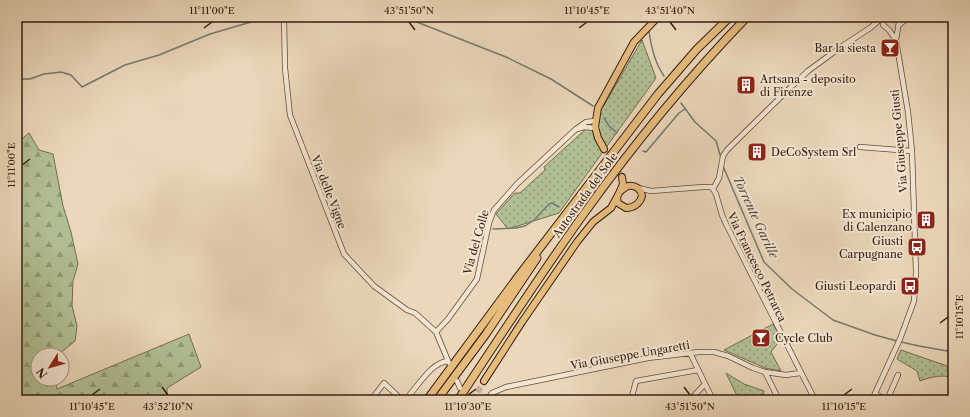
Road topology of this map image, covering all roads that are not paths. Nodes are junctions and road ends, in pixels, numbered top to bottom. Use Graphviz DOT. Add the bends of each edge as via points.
graph roads {
  1 [pos="292,17"];
  2 [pos="658,17"];
  3 [pos="730,17"];
  4 [pos="747,17"];
  5 [pos="883,17"];
  6 [pos="898,17"];
  7 [pos="909,17"];
  8 [pos="284,18"];
  9 [pos="898,26"];
  10 [pos="889,30"];
  11 [pos="896,40"];
  12 [pos="595,121"];
  13 [pos="596,128"];
  14 [pos="576,129"];
  15 [pos="860,147"];
  16 [pos="604,149"];
  17 [pos="912,151"];
  18 [pos="634,186"];
  19 [pos="713,189"];
  20 [pos="651,191"];
  21 [pos="583,192"];
  22 [pos="618,194"];
  23 [pos="641,199"];
  24 [pos="623,207"];
  25 [pos="610,208"];
  26 [pos="436,332"];
  27 [pos="690,353"];
  28 [pos="698,370"];
  29 [pos="765,372"];
  30 [pos="800,373"];
  31 [pos="898,375"];
  32 [pos="457,381"];
  33 [pos="484,381"];
  34 [pos="705,384"];
  35 [pos="460,388"];
  36 [pos="875,394"];
  37 [pos="371,400"];
  38 [pos="402,400"];
  39 [pos="405,400"];
  40 [pos="426,400"];
  41 [pos="437,400"];
  42 [pos="458,400"];
  43 [pos="487,400"];
  44 [pos="631,400"];
  45 [pos="690,400"];
  46 [pos="713,400"];
  47 [pos="779,400"];
  48 [pos="815,400"];
  49 [pos="872,400"];
  50 [pos="887,400"];
  1 -- 8 [label="street"];
  2 -- 12 [label="main road" via="628,51 600,103"];
  3 -- 21 [label="highway, Autostrada del Sole" via="697,49 658,94"];
  4 -- 42 [label="highway, Autostrada del Sole" via="683,88 614,172"];
  5 -- 10 [label="street, Via Giuseppe Giusti" via="883,25"];
  5 -- 19 [label="street" via="808,71 727,150"];
  6 -- 9 [label="street, Via Giuseppe Giusti"];
  7 -- 9 [label="street"];
  8 -- 26 [label="street, Via delle Vigne" via="285,68 290,115 344,254 374,286"];
  9 -- 10 [label="street"];
  9 -- 11 [label="street, Via Giuseppe Giusti"];
  10 -- 11 [label="street, Via Giuseppe Giusti"];
  11 -- 17 [label="street, Via Giuseppe Giusti"];
  12 -- 13 [label="main road"];
  12 -- 14 [label="street, Via del Colle" via="586,122"];
  13 -- 14 [label="street"];
  13 -- 16 [label="main road"];
  14 -- 26 [label="street, Via del Colle" via="517,184 494,210 477,279"];
  15 -- 17 [label="street"];
  17 -- 36 [label="street, Via Giuseppe Giusti" via="916,272 914,301"];
  18 -- 20 [label="street"];
  18 -- 22 [label="main road"];
  18 -- 22 [label="main road" via="622,177 623,184"];
  18 -- 23 [label="main road" via="640,191"];
  19 -- 20 [label="street" via="703,187"];
  19 -- 30 [label="street, Via Francesco Petrarca" via="727,226"];
  20 -- 23 [label="street"];
  21 -- 40 [label="highway, Autostrada del Sole"];
  21 -- 41 [label="highway, Autostrada del Sole" via="486,334"];
  22 -- 24 [label="main road" via="618,203"];
  22 -- 25 [label="main road"];
  23 -- 24 [label="main road" via="638,204"];
  24 -- 25 [label="main road"];
  25 -- 33 [label="main road" via="593,222 577,242"];
  26 -- 39 [label="street" via="449,362 442,361 435,365"];
  27 -- 28 [label="street"];
  27 -- 29 [label="street, Via Giuseppe Ungaretti" via="722,354"];
  27 -- 43 [label="street, Via Giuseppe Ungaretti" via="648,358 506,387 492,393"];
  28 -- 34 [label="street"];
  28 -- 44 [label="street" via="635,382"];
  29 -- 30 [label="street, Via Giuseppe Ungaretti" via="786,375"];
  29 -- 47 [label="street"];
  30 -- 48 [label="street, Via Francesco Petrarca"];
  31 -- 50 [label="street"];
  32 -- 35 [label="street"];
  34 -- 45 [label="street"];
  34 -- 46 [label="street"];
  36 -- 49 [label="street, Via Giuseppe Giusti"];
  36 -- 50 [label="street"];
  37 -- 38 [label="street" via="384,383"];
}
